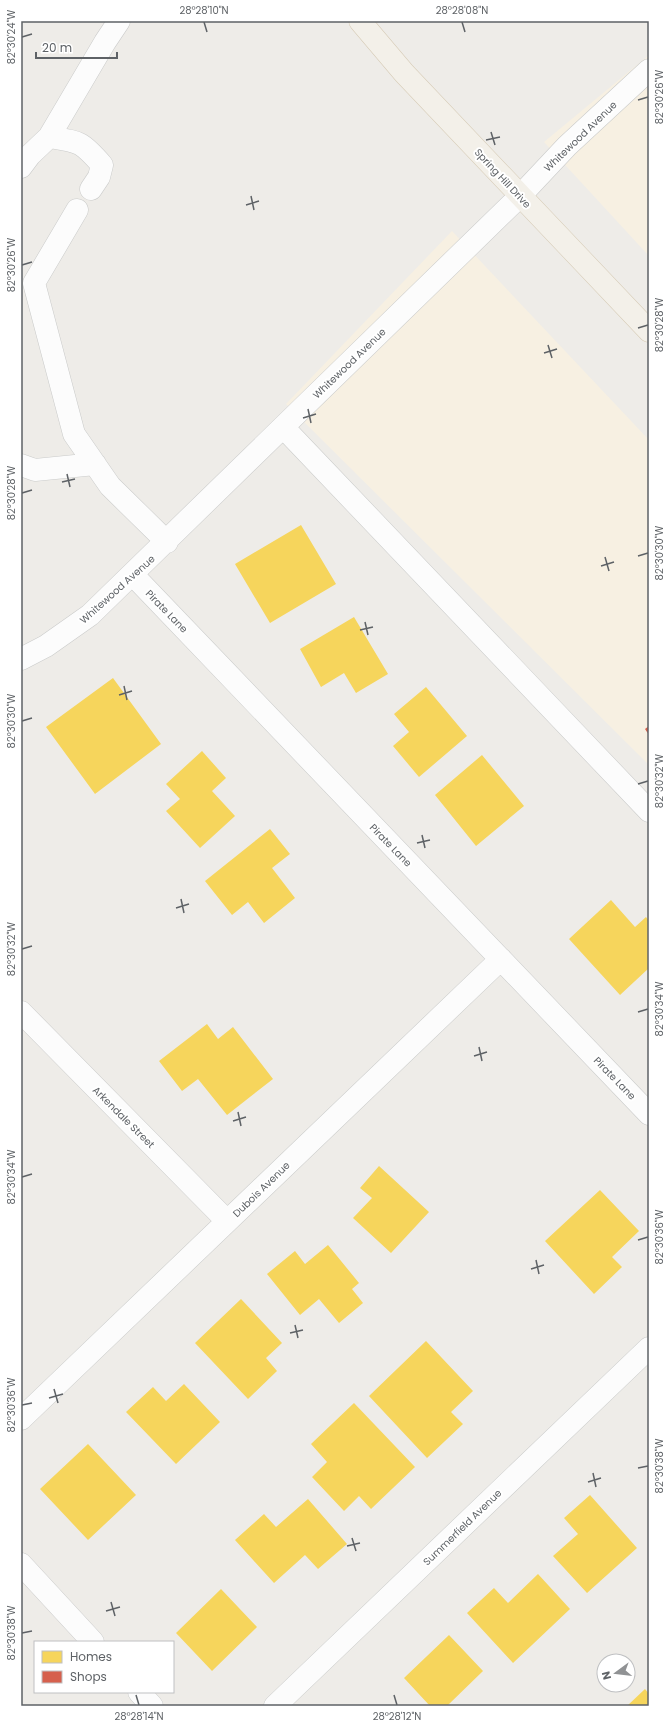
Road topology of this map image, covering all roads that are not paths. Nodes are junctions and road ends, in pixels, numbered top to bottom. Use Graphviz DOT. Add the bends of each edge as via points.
graph roads {
  1 [pos="119,21"];
  2 [pos="360,21"];
  3 [pos="649,70"];
  4 [pos="49,137"];
  5 [pos="21,167"];
  6 [pos="91,189"];
  7 [pos="520,196"];
  8 [pos="77,210"];
  9 [pos="649,331"];
  10 [pos="284,427"];
  11 [pos="94,464"];
  12 [pos="21,465"];
  13 [pos="167,542"];
  14 [pos="133,575"];
  15 [pos="21,659"];
  16 [pos="649,811"];
  17 [pos="501,959"];
  18 [pos="21,1012"];
  19 [pos="649,1114"];
  20 [pos="227,1221"];
  21 [pos="649,1348"];
  22 [pos="21,1419"];
  23 [pos="21,1564"];
  24 [pos="92,1641"];
  25 [pos="140,1693"];
  26 [pos="152,1706"];
  27 [pos="275,1706"];
  1 -- 4 [label="street"];
  2 -- 7 [label="main road, Spring Hill Drive" via="404,73"];
  3 -- 7 [label="street, Whitewood Avenue" via="567,146"];
  4 -- 5 [label="street"];
  4 -- 6 [label="street" via="78,142 102,165 99,177"];
  7 -- 9 [label="main road, Spring Hill Drive"];
  7 -- 10 [label="street, Whitewood Avenue"];
  8 -- 11 [label="street" via="34,283 74,434"];
  10 -- 13 [label="street, Whitewood Avenue"];
  10 -- 16 [label="street"];
  11 -- 12 [label="street" via="35,470"];
  11 -- 13 [label="street" via="110,486"];
  13 -- 14 [label="street, Whitewood Avenue"];
  14 -- 15 [label="street, Whitewood Avenue" via="90,615 46,646"];
  14 -- 17 [label="street, Pirate Lane"];
  17 -- 19 [label="street, Pirate Lane"];
  17 -- 20 [label="street, Dubois Avenue"];
  18 -- 20 [label="street, Arkendale Street"];
  20 -- 22 [label="street, Dubois Avenue"];
  21 -- 27 [label="street, Summerfield Avenue"];
  23 -- 24 [label="street"];
  25 -- 26 [label="street"];
}
